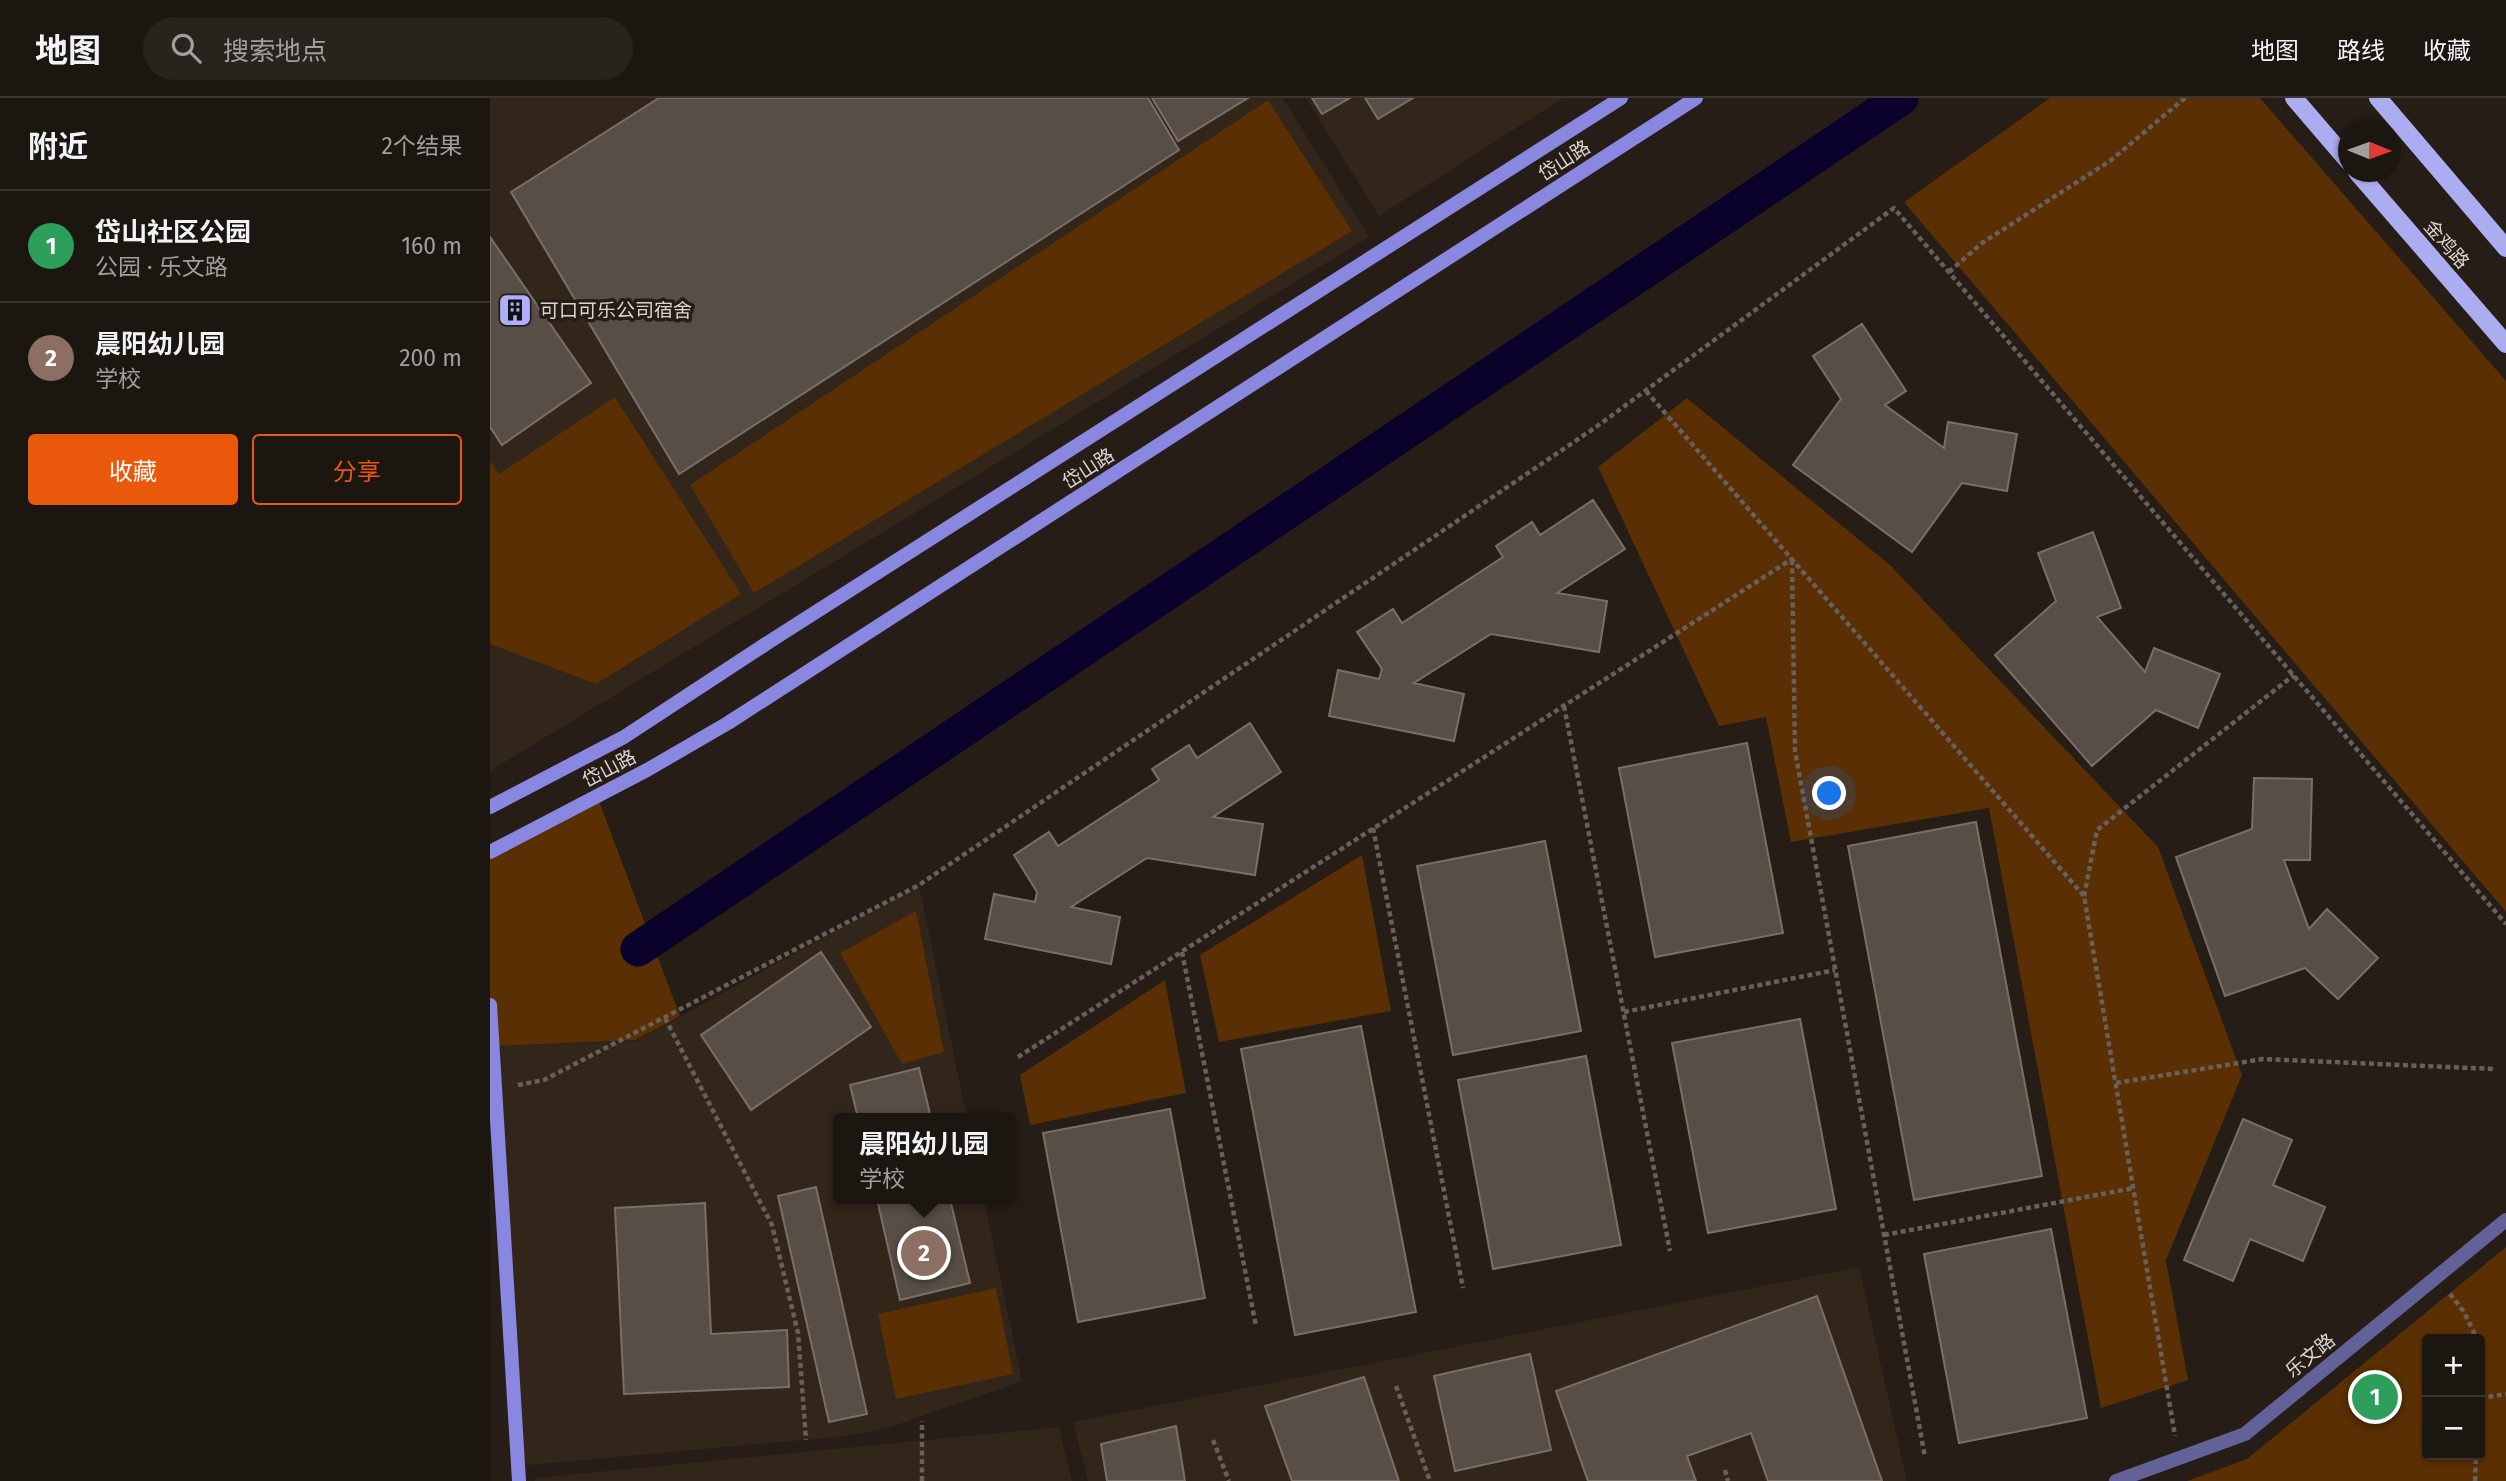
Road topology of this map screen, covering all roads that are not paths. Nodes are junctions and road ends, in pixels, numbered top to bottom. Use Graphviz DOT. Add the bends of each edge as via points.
graph roads {
  1 [pos="1621,98"];
  2 [pos="1696,98"];
  3 [pos="2294,98"];
  4 [pos="2378,98"];
  5 [pos="2338,150"];
  6 [pos="2366,182"];
  7 [pos="2506,248"];
  8 [pos="2506,344"];
  9 [pos="490,807"];
  10 [pos="490,852"];
  11 [pos="490,1005"];
  12 [pos="2506,1220"];
  13 [pos="519,1481"];
  14 [pos="2116,1481"];
  1 -- 9 [label="street, 岱山路" via="624,737"];
  2 -- 10 [label="street, 岱山路" via="727,723"];
  3 -- 5 [label="main road"];
  4 -- 7 [label="main road"];
  6 -- 8 [label="main road, 金鸡路"];
  11 -- 13 [label="street"];
  12 -- 14 [label="street, 乐文路" via="2245,1434"];
}
